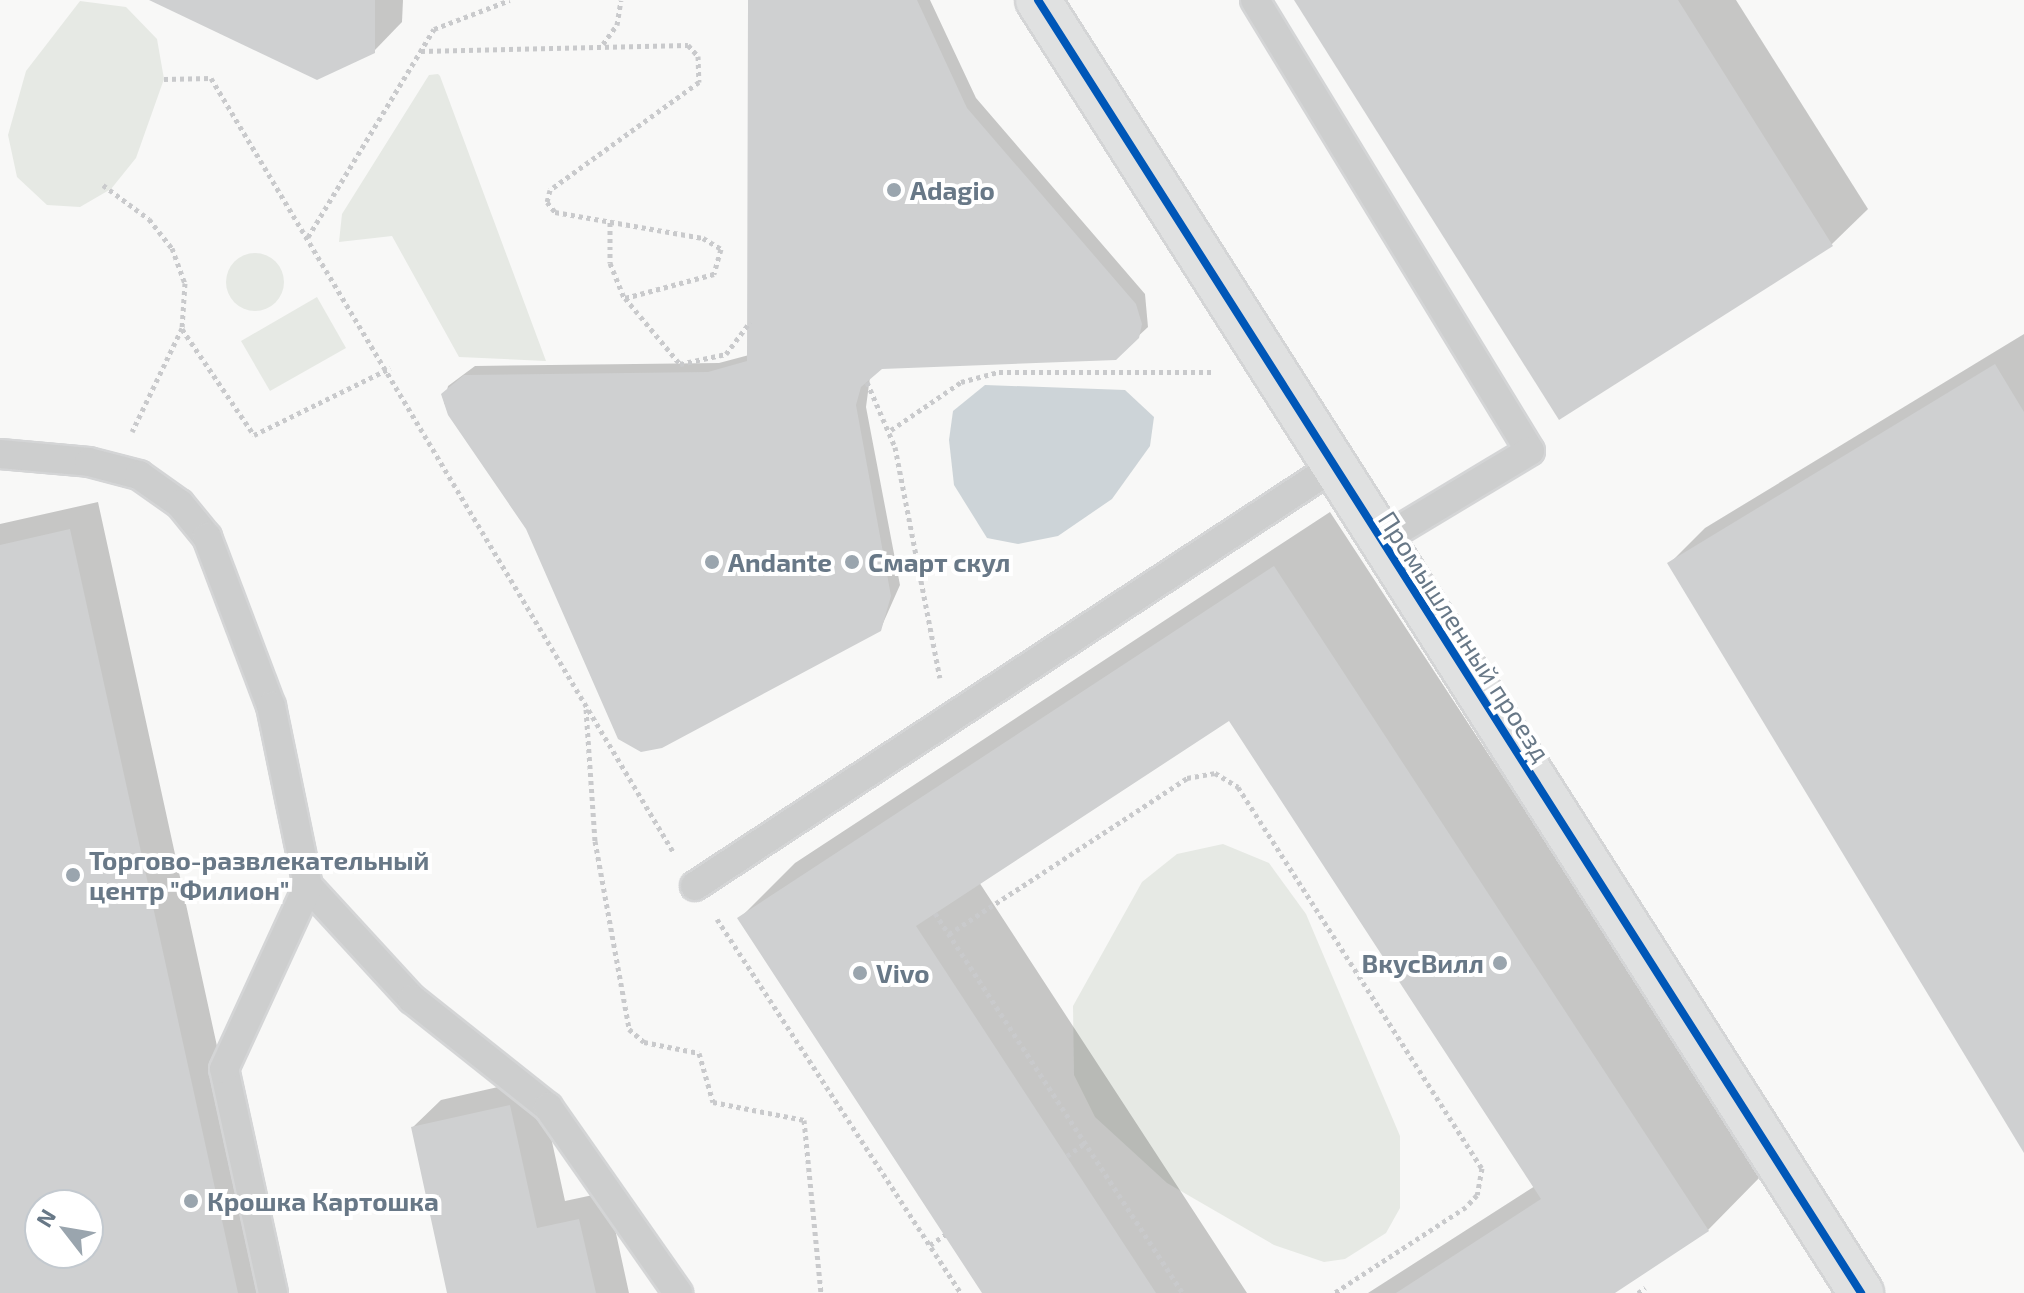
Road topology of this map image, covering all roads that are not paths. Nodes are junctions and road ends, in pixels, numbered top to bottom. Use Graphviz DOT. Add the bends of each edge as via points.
graph roads {
  1 [pos="1038,0"];
  2 [pos="1255,0"];
  3 [pos="0,454"];
  4 [pos="1333,467"];
  5 [pos="1380,541"];
  6 [pos="308,886"];
  7 [pos="695,886"];
  8 [pos="273,1293"];
  9 [pos="678,1293"];
  10 [pos="1861,1293"];
  1 -- 4 [label="street, Промышленный проезд"];
  2 -- 5 [label="lane" via="1530,451"];
  3 -- 6 [label="lane" via="139,475 180,504 207,537 271,706"];
  4 -- 5 [label="street, Промышленный проезд"];
  4 -- 7 [label="lane"];
  5 -- 10 [label="street, Промышленный проезд"];
  6 -- 8 [label="lane" via="224,1069"];
  6 -- 9 [label="lane" via="412,999 548,1107"];
}
